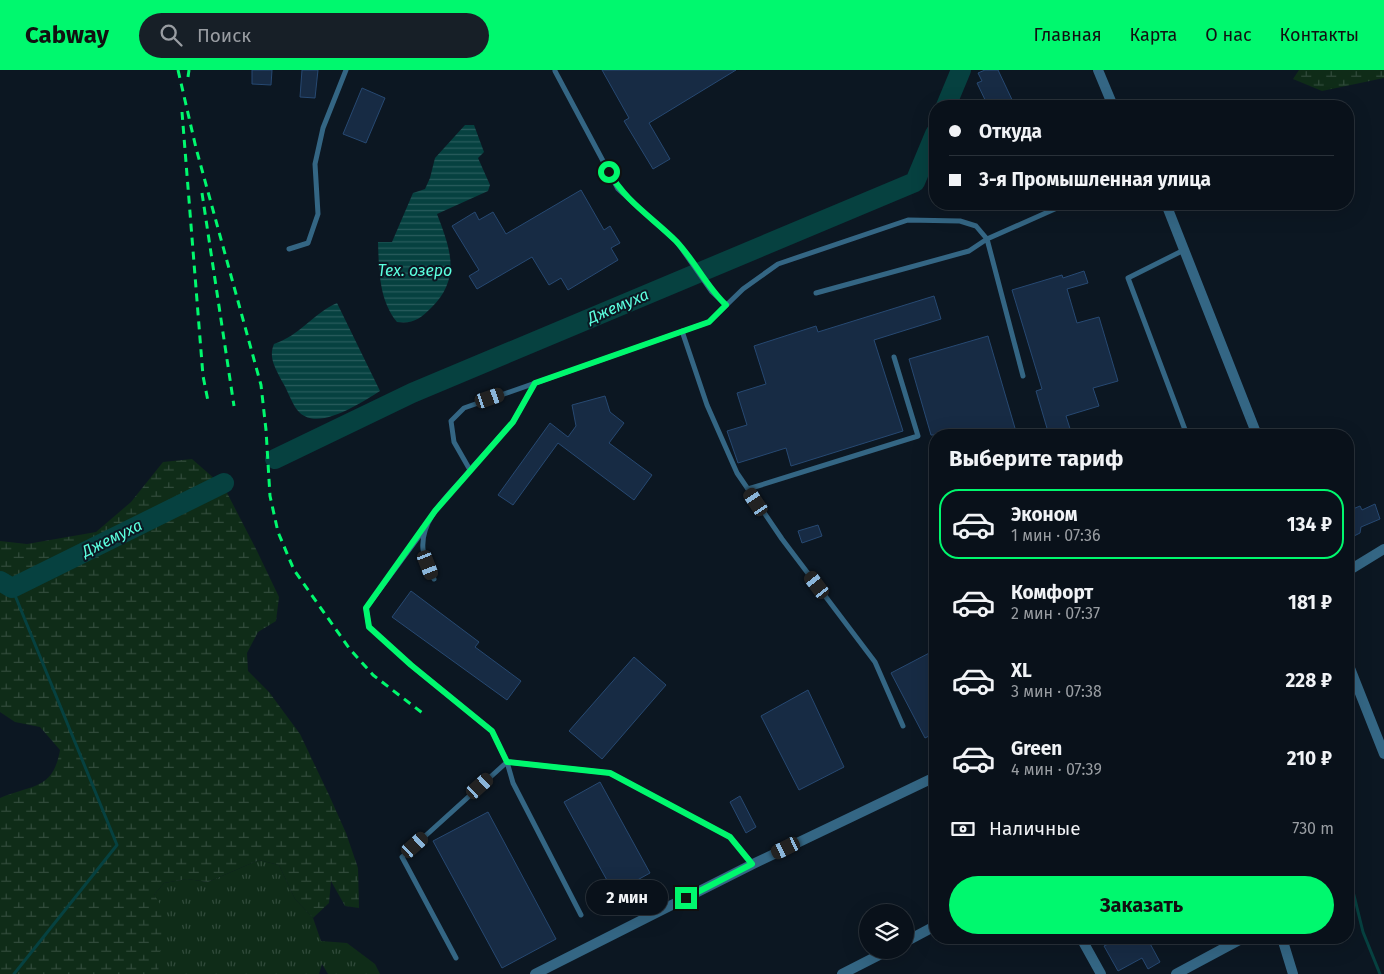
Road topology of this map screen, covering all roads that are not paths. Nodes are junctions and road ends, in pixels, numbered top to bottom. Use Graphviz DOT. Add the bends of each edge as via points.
graph roads {
  1 [pos="346,70"];
  2 [pos="1098,70"];
  3 [pos="555,72"];
  4 [pos="1110,100"];
  5 [pos="1052,210"];
  6 [pos="1168,210"];
  7 [pos="987,239"];
  8 [pos="289,249"];
  9 [pos="1184,250"];
  10 [pos="816,293"];
  11 [pos="726,305"];
  12 [pos="682,331"];
  13 [pos="894,357"];
  14 [pos="1024,376"];
  15 [pos="535,383"];
  16 [pos="1185,429"];
  17 [pos="1255,429"];
  18 [pos="470,470"];
  19 [pos="748,489"];
  20 [pos="423,530"];
  21 [pos="1384,549"];
  22 [pos="1354,567"];
  23 [pos="434,579"];
  24 [pos="1354,678"];
  25 [pos="904,726"];
  26 [pos="1384,754"];
  27 [pos="507,762"];
  28 [pos="929,780"];
  29 [pos="752,864"];
  30 [pos="581,915"];
  31 [pos="929,929"];
  32 [pos="914,937"];
  33 [pos="1084,944"];
  34 [pos="1232,944"];
  35 [pos="1284,944"];
  36 [pos="456,958"];
  37 [pos="871,959"];
  38 [pos="535,974"];
  39 [pos="842,974"];
  40 [pos="1101,974"];
  41 [pos="1176,974"];
  42 [pos="1293,974"];
  1 -- 8 [label="lane" via="323,128 315,164 318,214 308,243"];
  2 -- 4 [label="street"];
  3 -- 11 [label="lane" via="618,189 677,242 712,292"];
  5 -- 7 [label="lane"];
  6 -- 9 [label="street"];
  7 -- 10 [label="lane" via="969,250"];
  7 -- 11 [label="lane" via="976,226 960,221 908,220 778,264"];
  7 -- 14 [label="lane"];
  9 -- 16 [label="lane" via="1128,278"];
  9 -- 17 [label="street"];
  11 -- 12 [label="lane" via="709,322"];
  12 -- 15 [label="lane"];
  12 -- 19 [label="lane" via="707,405 737,473"];
  13 -- 19 [label="lane" via="918,436"];
  15 -- 18 [label="lane" via="513,422"];
  15 -- 18 [label="lane" via="464,408 451,421 454,442"];
  18 -- 20 [label="lane"];
  19 -- 25 [label="lane" via="875,662"];
  20 -- 23 [label="lane" via="423,551"];
  20 -- 27 [label="lane" via="366,608 369,627 492,731"];
  21 -- 22 [label="street"];
  24 -- 26 [label="street"];
  27 -- 29 [label="lane" via="610,773 730,837"];
  27 -- 30 [label="lane" via="513,783"];
  27 -- 36 [label="lane" via="402,857"];
  28 -- 29 [label="street"];
  29 -- 38 [label="street"];
  31 -- 32 [label="street"];
  33 -- 40 [label="street"];
  34 -- 41 [label="street"];
  35 -- 42 [label="street"];
  37 -- 39 [label="street"];
}
